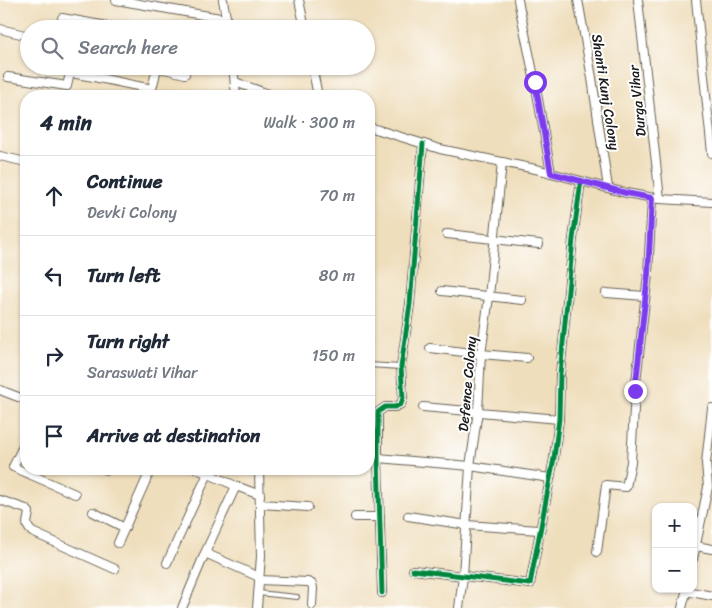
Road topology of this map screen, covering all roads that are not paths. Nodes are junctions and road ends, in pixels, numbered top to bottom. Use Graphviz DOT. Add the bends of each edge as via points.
graph roads {
  1 [pos="116,0"];
  2 [pos="223,0"];
  3 [pos="299,0"];
  4 [pos="518,0"];
  5 [pos="578,0"];
  6 [pos="638,0"];
  7 [pos="696,0"];
  8 [pos="62,18"];
  9 [pos="226,19"];
  10 [pos="73,20"];
  11 [pos="303,20"];
  12 [pos="0,29"];
  13 [pos="20,34"];
  14 [pos="70,75"];
  15 [pos="82,75"];
  16 [pos="153,75"];
  17 [pos="234,75"];
  18 [pos="314,75"];
  19 [pos="8,77"];
  20 [pos="235,82"];
  21 [pos="141,90"];
  22 [pos="152,90"];
  23 [pos="236,90"];
  24 [pos="257,90"];
  25 [pos="317,90"];
  26 [pos="375,129"];
  27 [pos="423,144"];
  28 [pos="712,152"];
  29 [pos="0,156"];
  30 [pos="20,161"];
  31 [pos="502,162"];
  32 [pos="551,173"];
  33 [pos="581,181"];
  34 [pos="608,188"];
  35 [pos="656,199"];
  36 [pos="712,202"];
  37 [pos="447,234"];
  38 [pos="494,239"];
  39 [pos="539,244"];
  40 [pos="442,291"];
  41 [pos="606,293"];
  42 [pos="645,296"];
  43 [pos="489,297"];
  44 [pos="522,300"];
  45 [pos="430,348"];
  46 [pos="481,354"];
  47 [pos="527,358"];
  48 [pos="375,365"];
  49 [pos="401,366"];
  50 [pos="0,390"];
  51 [pos="20,398"];
  52 [pos="423,407"];
  53 [pos="712,408"];
  54 [pos="478,411"];
  55 [pos="559,419"];
  56 [pos="20,452"];
  57 [pos="378,458"];
  58 [pos="470,466"];
  59 [pos="20,470"];
  60 [pos="31,475"];
  61 [pos="148,475"];
  62 [pos="207,475"];
  63 [pos="216,475"];
  64 [pos="259,475"];
  65 [pos="550,478"];
  66 [pos="236,486"];
  67 [pos="75,494"];
  68 [pos="260,495"];
  69 [pos="0,500"];
  70 [pos="260,504"];
  71 [pos="308,507"];
  72 [pos="93,512"];
  73 [pos="354,516"];
  74 [pos="408,516"];
  75 [pos="380,517"];
  76 [pos="466,525"];
  77 [pos="125,528"];
  78 [pos="540,530"];
  79 [pos="697,541"];
  80 [pos="118,543"];
  81 [pos="697,546"];
  82 [pos="712,549"];
  83 [pos="597,552"];
  84 [pos="205,553"];
  85 [pos="167,563"];
  86 [pos="115,569"];
  87 [pos="413,570"];
  88 [pos="463,576"];
  89 [pos="259,578"];
  90 [pos="258,593"];
  91 [pos="382,593"];
  92 [pos="685,593"];
  93 [pos="697,593"];
  94 [pos="712,596"];
  95 [pos="297,597"];
  96 [pos="312,605"];
  97 [pos="182,608"];
  98 [pos="257,608"];
  99 [pos="459,608"];
  100 [pos="682,608"];
  1 -- 9 [label="street"];
  2 -- 9 [label="street"];
  3 -- 11 [label="street"];
  4 -- 32 [label="street"];
  5 -- 34 [label="street, Shanti Kunj Colony"];
  6 -- 35 [label="street, Durga Vihar"];
  7 -- 28 [label="street"];
  8 -- 10 [label="street"];
  12 -- 13 [label="street"];
  14 -- 19 [label="street" via="67,86"];
  15 -- 21 [label="street"];
  16 -- 22 [label="street"];
  17 -- 20 [label="street"];
  18 -- 25 [label="street"];
  20 -- 23 [label="street"];
  20 -- 24 [label="street"];
  26 -- 27 [label="street"];
  27 -- 31 [label="street"];
  27 -- 49 [label="street" via="410,304"];
  29 -- 30 [label="street"];
  31 -- 32 [label="street"];
  31 -- 38 [label="street, Defence Colony"];
  32 -- 33 [label="street"];
  33 -- 34 [label="street"];
  33 -- 55 [label="street" via="560,374"];
  34 -- 35 [label="street"];
  35 -- 36 [label="street"];
  35 -- 42 [label="street, Durga Vihar"];
  37 -- 38 [label="street"];
  38 -- 39 [label="street"];
  38 -- 43 [label="street, Defence Colony"];
  40 -- 43 [label="street"];
  41 -- 42 [label="street"];
  42 -- 83 [label="street, Durga Vihar" via="631,462 626,487 606,485"];
  43 -- 44 [label="street"];
  43 -- 46 [label="street, Defence Colony"];
  45 -- 46 [label="street"];
  46 -- 47 [label="street"];
  46 -- 54 [label="street, Defence Colony"];
  48 -- 49 [label="lane"];
  49 -- 57 [label="street" via="403,398 400,404 378,412"];
  50 -- 51 [label="street"];
  52 -- 54 [label="street"];
  53 -- 79 [label="street" via="706,463 708,487"];
  54 -- 55 [label="street"];
  54 -- 58 [label="street, Defence Colony"];
  55 -- 65 [label="street"];
  56 -- 59 [label="street" via="13,467"];
  57 -- 58 [label="street"];
  57 -- 75 [label="street"];
  58 -- 65 [label="street"];
  58 -- 76 [label="street, Defence Colony"];
  60 -- 67 [label="street"];
  61 -- 77 [label="street"];
  62 -- 85 [label="street"];
  63 -- 66 [label="street"];
  64 -- 68 [label="street"];
  65 -- 78 [label="street"];
  66 -- 68 [label="street"];
  66 -- 84 [label="street"];
  68 -- 70 [label="street"];
  69 -- 86 [label="street" via="29,512 26,524 32,532"];
  70 -- 71 [label="street"];
  70 -- 89 [label="street"];
  72 -- 77 [label="street"];
  73 -- 75 [label="street"];
  74 -- 76 [label="street"];
  75 -- 91 [label="street"];
  76 -- 78 [label="street"];
  76 -- 88 [label="street, Defence Colony"];
  77 -- 80 [label="street"];
  78 -- 88 [label="street" via="530,584"];
  81 -- 82 [label="street"];
  84 -- 89 [label="street"];
  84 -- 97 [label="street"];
  87 -- 88 [label="street"];
  88 -- 99 [label="street, Defence Colony"];
  89 -- 90 [label="street"];
  89 -- 96 [label="street" via="312,584"];
  90 -- 95 [label="lane"];
  90 -- 98 [label="street"];
  92 -- 100 [label="street"];
  93 -- 94 [label="street"];
}
